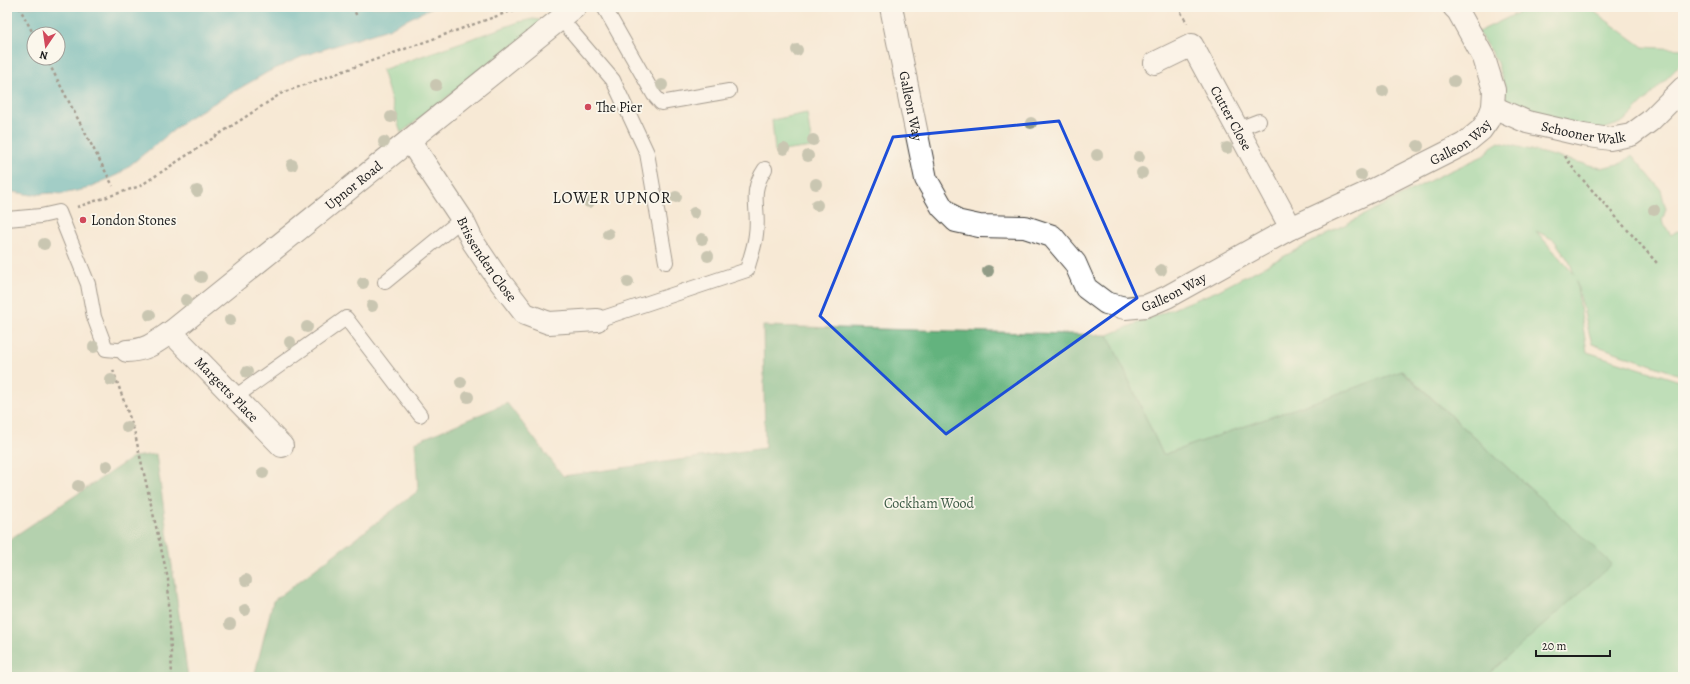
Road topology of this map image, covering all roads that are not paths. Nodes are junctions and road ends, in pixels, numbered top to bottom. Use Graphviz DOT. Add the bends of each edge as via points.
graph roads {
  1 [pos="604,7"];
  2 [pos="891,7"];
  3 [pos="1454,7"];
  4 [pos="568,13"];
  5 [pos="1155,63"];
  6 [pos="1683,88"];
  7 [pos="729,91"];
  8 [pos="1494,107"];
  9 [pos="1259,120"];
  10 [pos="1238,129"];
  11 [pos="410,141"];
  12 [pos="765,169"];
  13 [pos="7,219"];
  14 [pos="462,219"];
  15 [pos="1292,228"];
  16 [pos="666,262"];
  17 [pos="385,282"];
  18 [pos="597,320"];
  19 [pos="172,332"];
  20 [pos="127,351"];
  21 [pos="235,397"];
  22 [pos="420,414"];
  23 [pos="282,446"];
  1 -- 7 [label="lane" via="661,104"];
  2 -- 15 [label="street, Galleon Way" via="926,179 942,207 956,221 979,226 1025,227 1052,236 1075,263 1086,288 1106,303 1125,308 1146,306 1167,297"];
  3 -- 8 [label="street, Galleon Way" via="1484,58 1494,90"];
  4 -- 11 [label="street, Upnor Road"];
  4 -- 16 [label="lane" via="613,80 647,153"];
  5 -- 10 [label="street, Cutter Close" via="1192,45"];
  6 -- 8 [label="street, Schooner Walk" via="1650,121 1631,135 1610,139 1527,122"];
  8 -- 15 [label="street, Galleon Way" via="1481,130 1464,144"];
  9 -- 10 [label="lane"];
  10 -- 15 [label="street, Cutter Close"];
  11 -- 14 [label="street, Brissenden Close"];
  11 -- 19 [label="street, Upnor Road"];
  12 -- 18 [label="lane" via="757,180 755,194 758,219 747,270"];
  13 -- 20 [label="lane" via="59,212 88,284 94,317 106,349"];
  14 -- 17 [label="lane"];
  14 -- 18 [label="street, Brissenden Close" via="473,242 526,314 549,323"];
  19 -- 20 [label="street, Upnor Road" via="152,346"];
  19 -- 21 [label="street, Margetts Place"];
  21 -- 22 [label="lane" via="346,318"];
  21 -- 23 [label="street, Margetts Place"];
}
